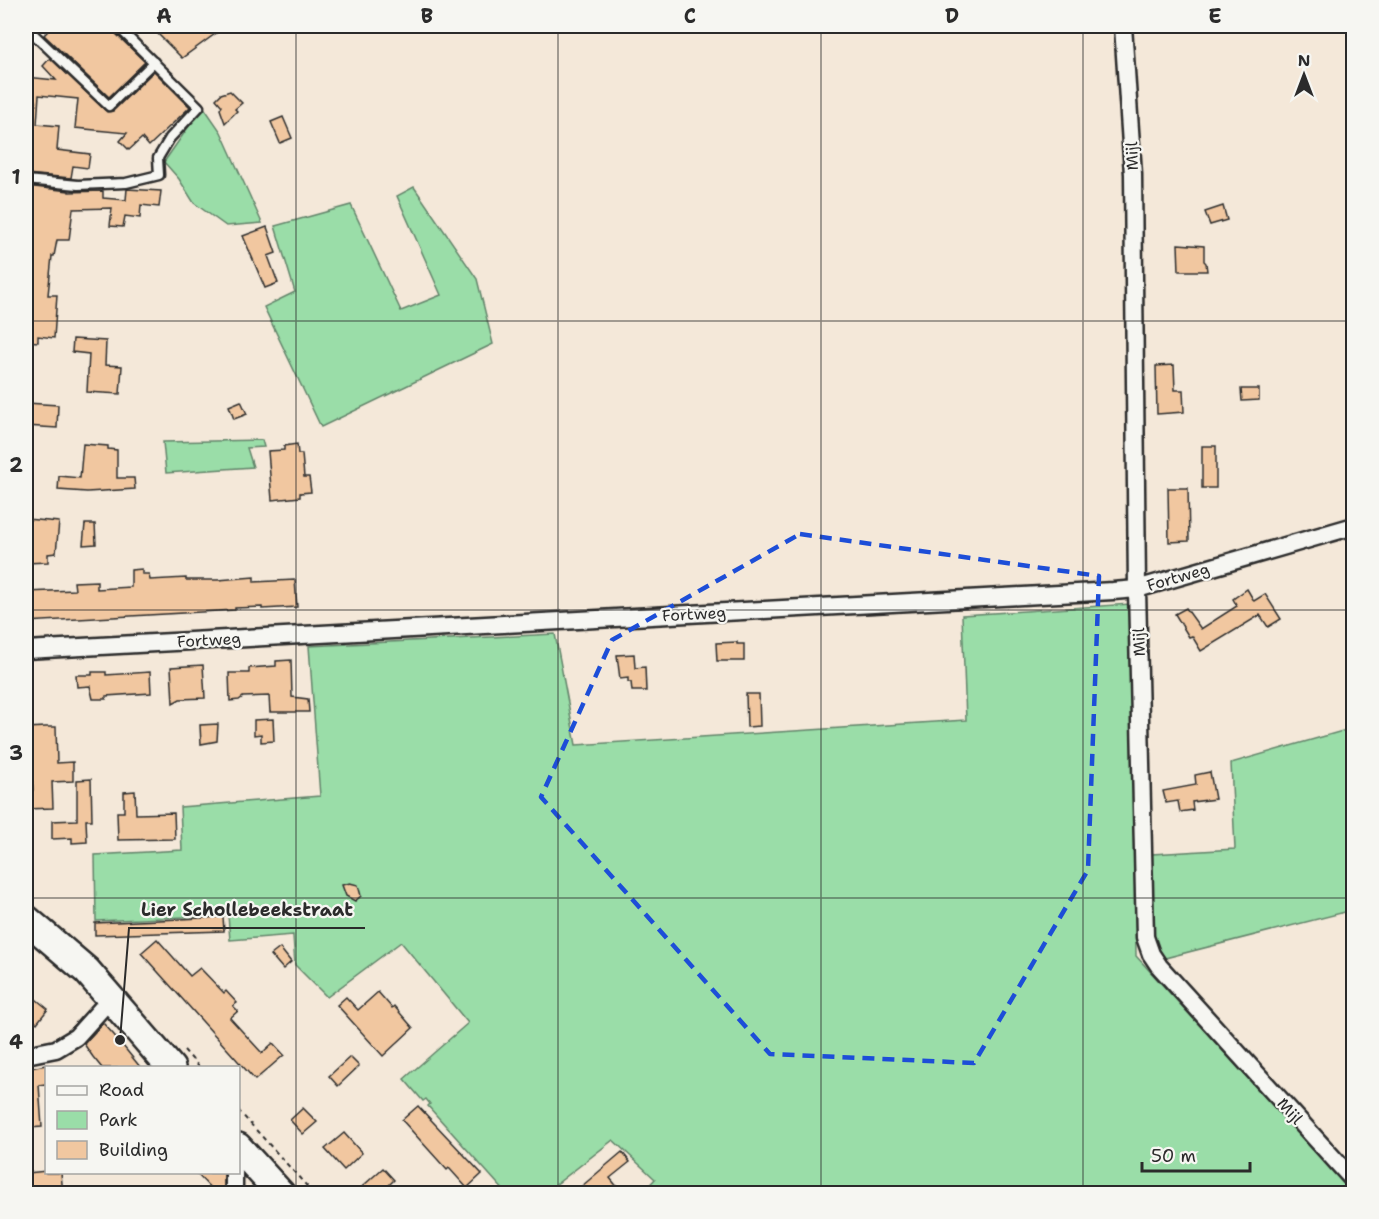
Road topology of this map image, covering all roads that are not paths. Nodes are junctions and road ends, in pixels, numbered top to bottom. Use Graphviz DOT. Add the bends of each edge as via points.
graph roads {
  1 [pos="117,26"];
  2 [pos="1123,26"];
  3 [pos="26,27"];
  4 [pos="154,62"];
  5 [pos="26,180"];
  6 [pos="1353,526"];
  7 [pos="1137,589"];
  8 [pos="26,650"];
  9 [pos="26,919"];
  10 [pos="112,998"];
  11 [pos="26,1055"];
  12 [pos="169,1066"];
  13 [pos="240,1149"];
  14 [pos="234,1174"];
  15 [pos="1353,1181"];
  16 [pos="234,1194"];
  17 [pos="281,1194"];
  1 -- 4 [label="lane"];
  2 -- 7 [label="street, Mijl" via="1133,174"];
  3 -- 4 [label="lane" via="109,106"];
  4 -- 5 [label="lane" via="199,107 170,138 158,158 159,175 126,183 78,185"];
  6 -- 7 [label="street, Fortweg"];
  7 -- 8 [label="street, Fortweg"];
  7 -- 15 [label="street, Mijl" via="1145,937 1151,954"];
  9 -- 10 [label="main road"];
  10 -- 11 [label="street" via="76,1036 56,1049"];
  10 -- 12 [label="main road"];
  13 -- 17 [label="main road"];
  14 -- 16 [label="street"];
}
